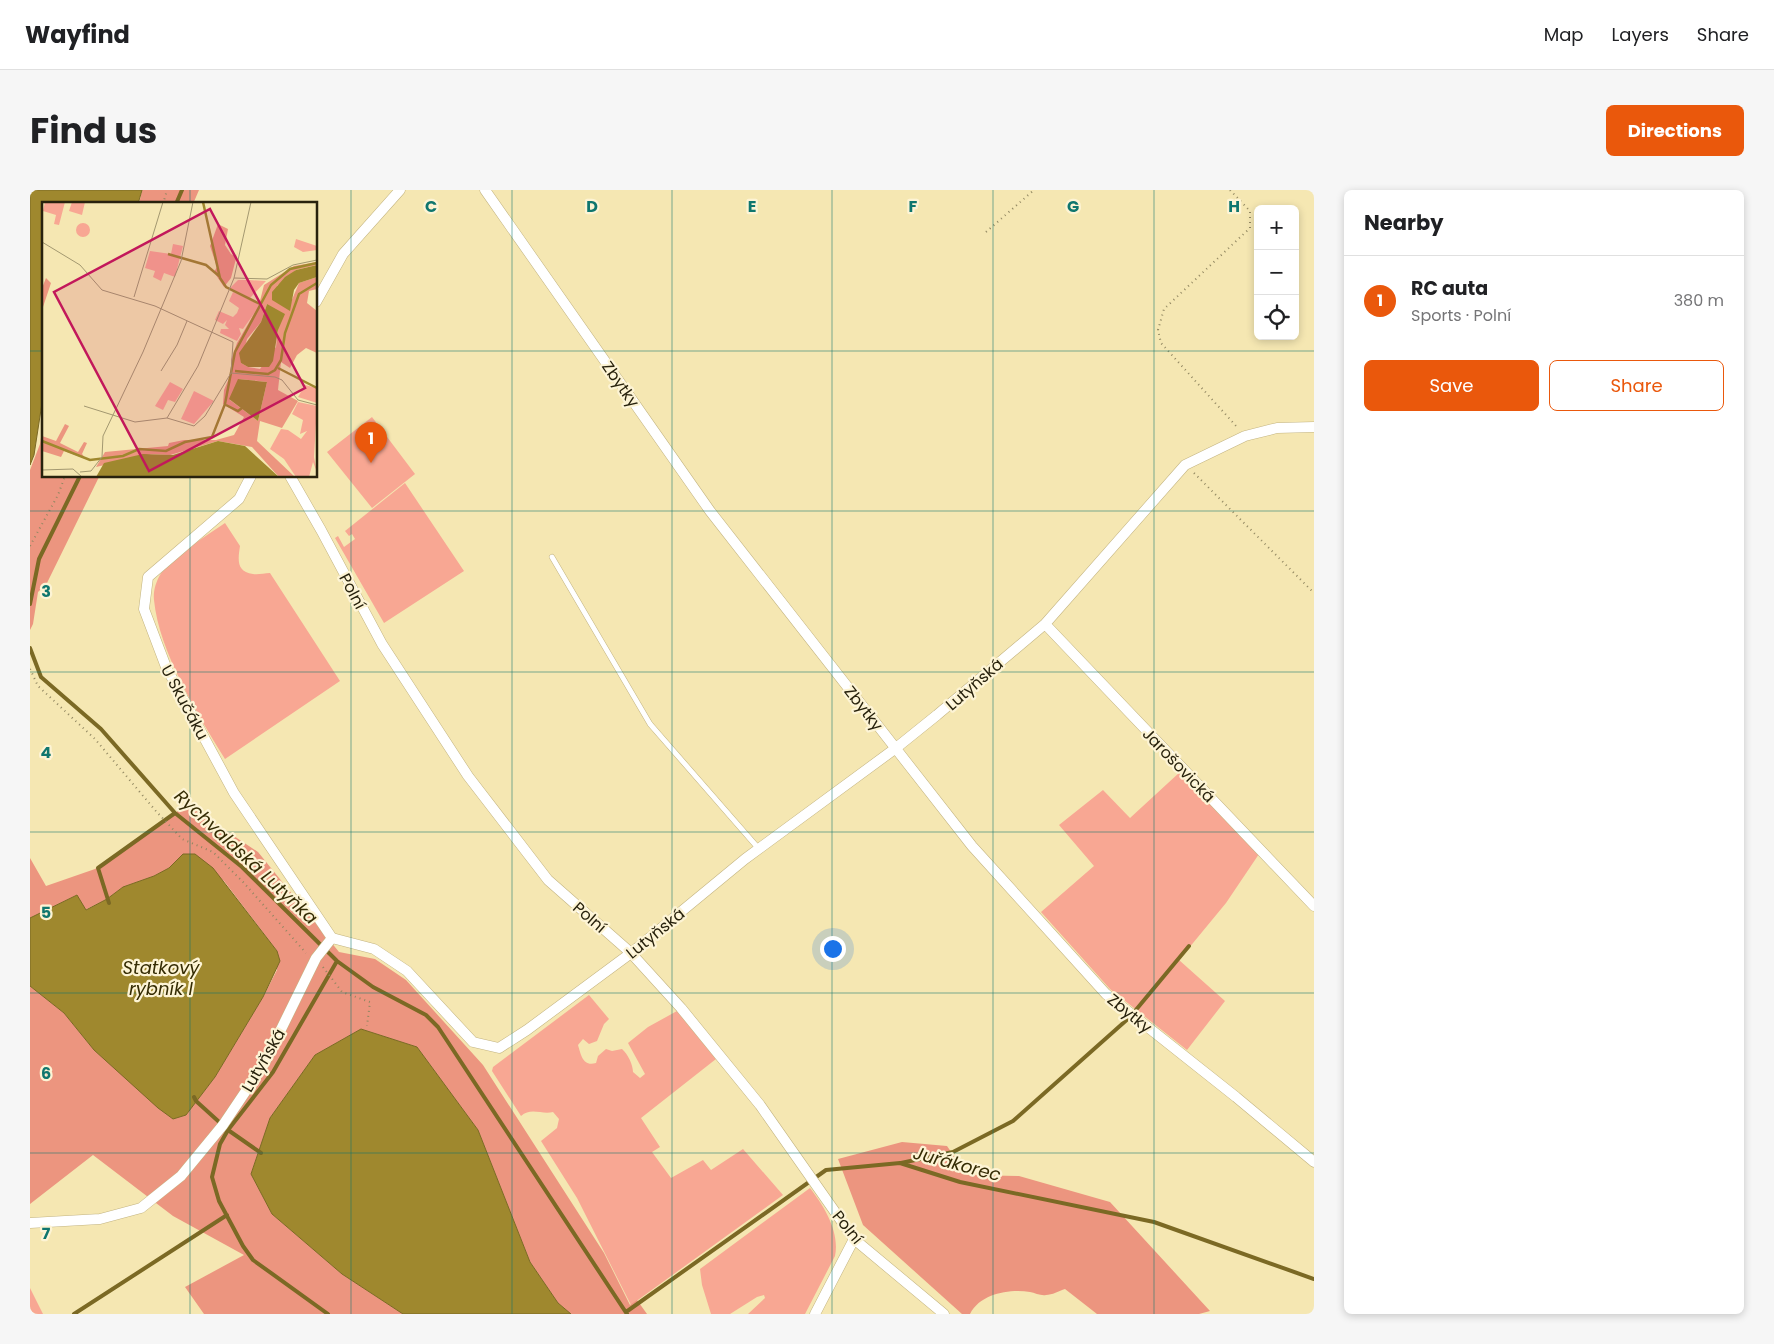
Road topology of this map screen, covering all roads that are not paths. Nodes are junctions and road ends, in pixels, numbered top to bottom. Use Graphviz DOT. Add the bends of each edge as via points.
graph roads {
  1 [pos="400,190"];
  2 [pos="485,190"];
  3 [pos="318,298"];
  4 [pos="1314,427"];
  5 [pos="251,478"];
  6 [pos="291,478"];
  7 [pos="552,557"];
  8 [pos="1045,624"];
  9 [pos="896,748"];
  10 [pos="759,849"];
  11 [pos="1314,906"];
  12 [pos="332,938"];
  13 [pos="631,953"];
  14 [pos="1314,1162"];
  15 [pos="30,1223"];
  16 [pos="854,1239"];
  17 [pos="815,1314"];
  18 [pos="944,1314"];
  1 -- 3 [label="street" via="343,254"];
  2 -- 9 [label="street, Zbytky" via="710,511"];
  4 -- 8 [label="street, Lutyňská" via="1277,428 1246,436 1185,465"];
  5 -- 12 [label="street, U Skučáku" via="239,499 148,577 144,609 166,667 234,793"];
  6 -- 13 [label="street, Polní" via="382,644 468,776 548,880"];
  7 -- 10 [label="lane" via="650,724"];
  8 -- 9 [label="street, Lutyňská"];
  8 -- 11 [label="street, Jarošovická"];
  9 -- 10 [label="street, Lutyňská"];
  9 -- 14 [label="street, Zbytky" via="972,846 1106,994"];
  10 -- 13 [label="street, Lutyňská"];
  12 -- 13 [label="street, Lutyňská" via="374,949 407,971 473,1042 499,1048"];
  12 -- 15 [label="street, Lutyňská" via="316,958 264,1064 223,1125 181,1176 141,1208 100,1219"];
  13 -- 16 [label="street, Polní" via="681,1008 760,1105"];
  16 -- 17 [label="street"];
  16 -- 18 [label="street, Polní"];
}
